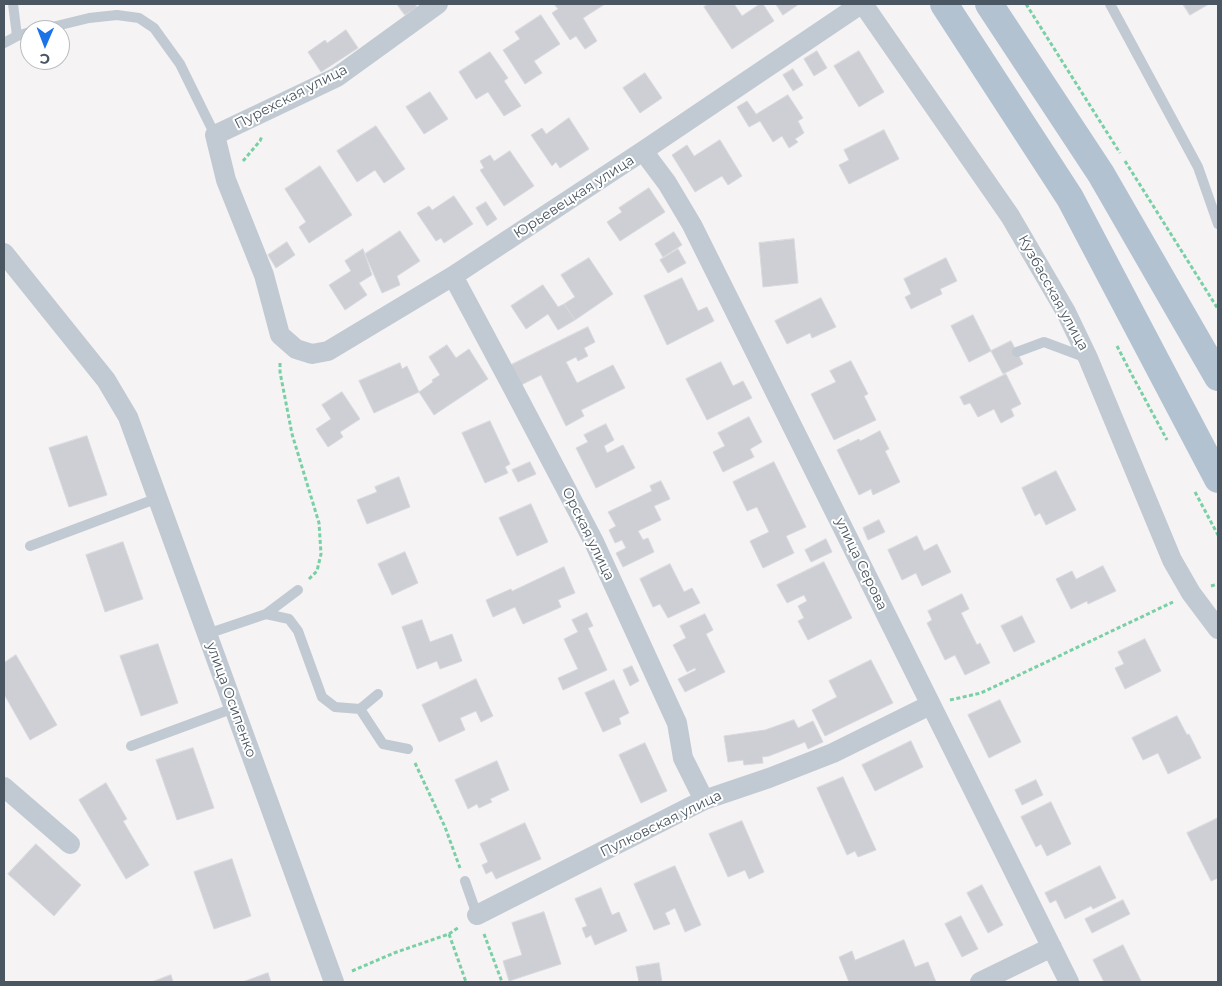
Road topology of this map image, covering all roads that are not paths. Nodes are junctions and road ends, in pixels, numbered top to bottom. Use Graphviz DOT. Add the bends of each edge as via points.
graph roads {
  1 [pos="13,4"];
  2 [pos="438,4"];
  3 [pos="862,4"];
  4 [pos="944,4"];
  5 [pos="989,4"];
  6 [pos="1110,4"];
  7 [pos="70,23"];
  8 [pos="20,35"];
  9 [pos="17,36"];
  10 [pos="4,43"];
  11 [pos="215,135"];
  12 [pos="643,151"];
  13 [pos="1218,224"];
  14 [pos="4,253"];
  15 [pos="453,276"];
  16 [pos="1017,352"];
  17 [pos="1088,358"];
  18 [pos="1216,367"];
  19 [pos="1218,479"];
  20 [pos="158,498"];
  21 [pos="30,546"];
  22 [pos="298,590"];
  23 [pos="266,614"];
  24 [pos="1218,629"];
  25 [pos="207,634"];
  26 [pos="378,694"];
  27 [pos="930,705"];
  28 [pos="234,708"];
  29 [pos="360,709"];
  30 [pos="131,746"];
  31 [pos="408,749"];
  32 [pos="4,787"];
  33 [pos="704,800"];
  34 [pos="70,844"];
  35 [pos="465,882"];
  36 [pos="477,916"];
  37 [pos="1052,947"];
  38 [pos="334,981"];
  39 [pos="980,982"];
  40 [pos="1068,982"];
  1 -- 9 [label="lane"];
  2 -- 11 [label="street, Пурехская улица" via="337,77"];
  3 -- 12 [label="street, Юрьевецкая улица"];
  3 -- 17 [label="street, Кузбасская улица" via="1010,216 1066,312"];
  4 -- 19 [label="main road" via="1070,198"];
  5 -- 18 [label="main road" via="1101,174"];
  6 -- 13 [label="lane" via="1198,167"];
  7 -- 11 [label="lane" via="117,15 139,18 154,28 180,64"];
  8 -- 9 [label="lane"];
  9 -- 10 [label="lane"];
  11 -- 15 [label="street, Юрьевецкая улица" via="226,180 264,275 280,335 296,349 312,354 328,351"];
  12 -- 15 [label="street, Юрьевецкая улица"];
  12 -- 27 [label="street, улица Серова" via="692,225"];
  14 -- 20 [label="street, улица Осипенко" via="106,380 128,417"];
  15 -- 33 [label="street, Орская улица" via="594,542 676,723 683,758"];
  16 -- 17 [label="lane" via="1044,342"];
  17 -- 24 [label="street, Кузбасская улица" via="1172,560"];
  20 -- 21 [label="lane"];
  20 -- 25 [label="street, улица Осипенко"];
  22 -- 23 [label="lane"];
  23 -- 25 [label="lane"];
  23 -- 29 [label="lane" via="289,619 298,631 322,698 335,707"];
  25 -- 28 [label="street, улица Осипенко"];
  26 -- 29 [label="lane"];
  27 -- 33 [label="street, Пулковская улица" via="833,753"];
  27 -- 37 [label="street, улица Серова"];
  28 -- 30 [label="lane"];
  28 -- 38 [label="street, улица Осипенко"];
  29 -- 31 [label="lane" via="383,744"];
  32 -- 34 [label="street"];
  33 -- 36 [label="street, Пулковская улица"];
  35 -- 36 [label="lane"];
  37 -- 39 [label="street"];
  37 -- 40 [label="street, улица Серова"];
}
